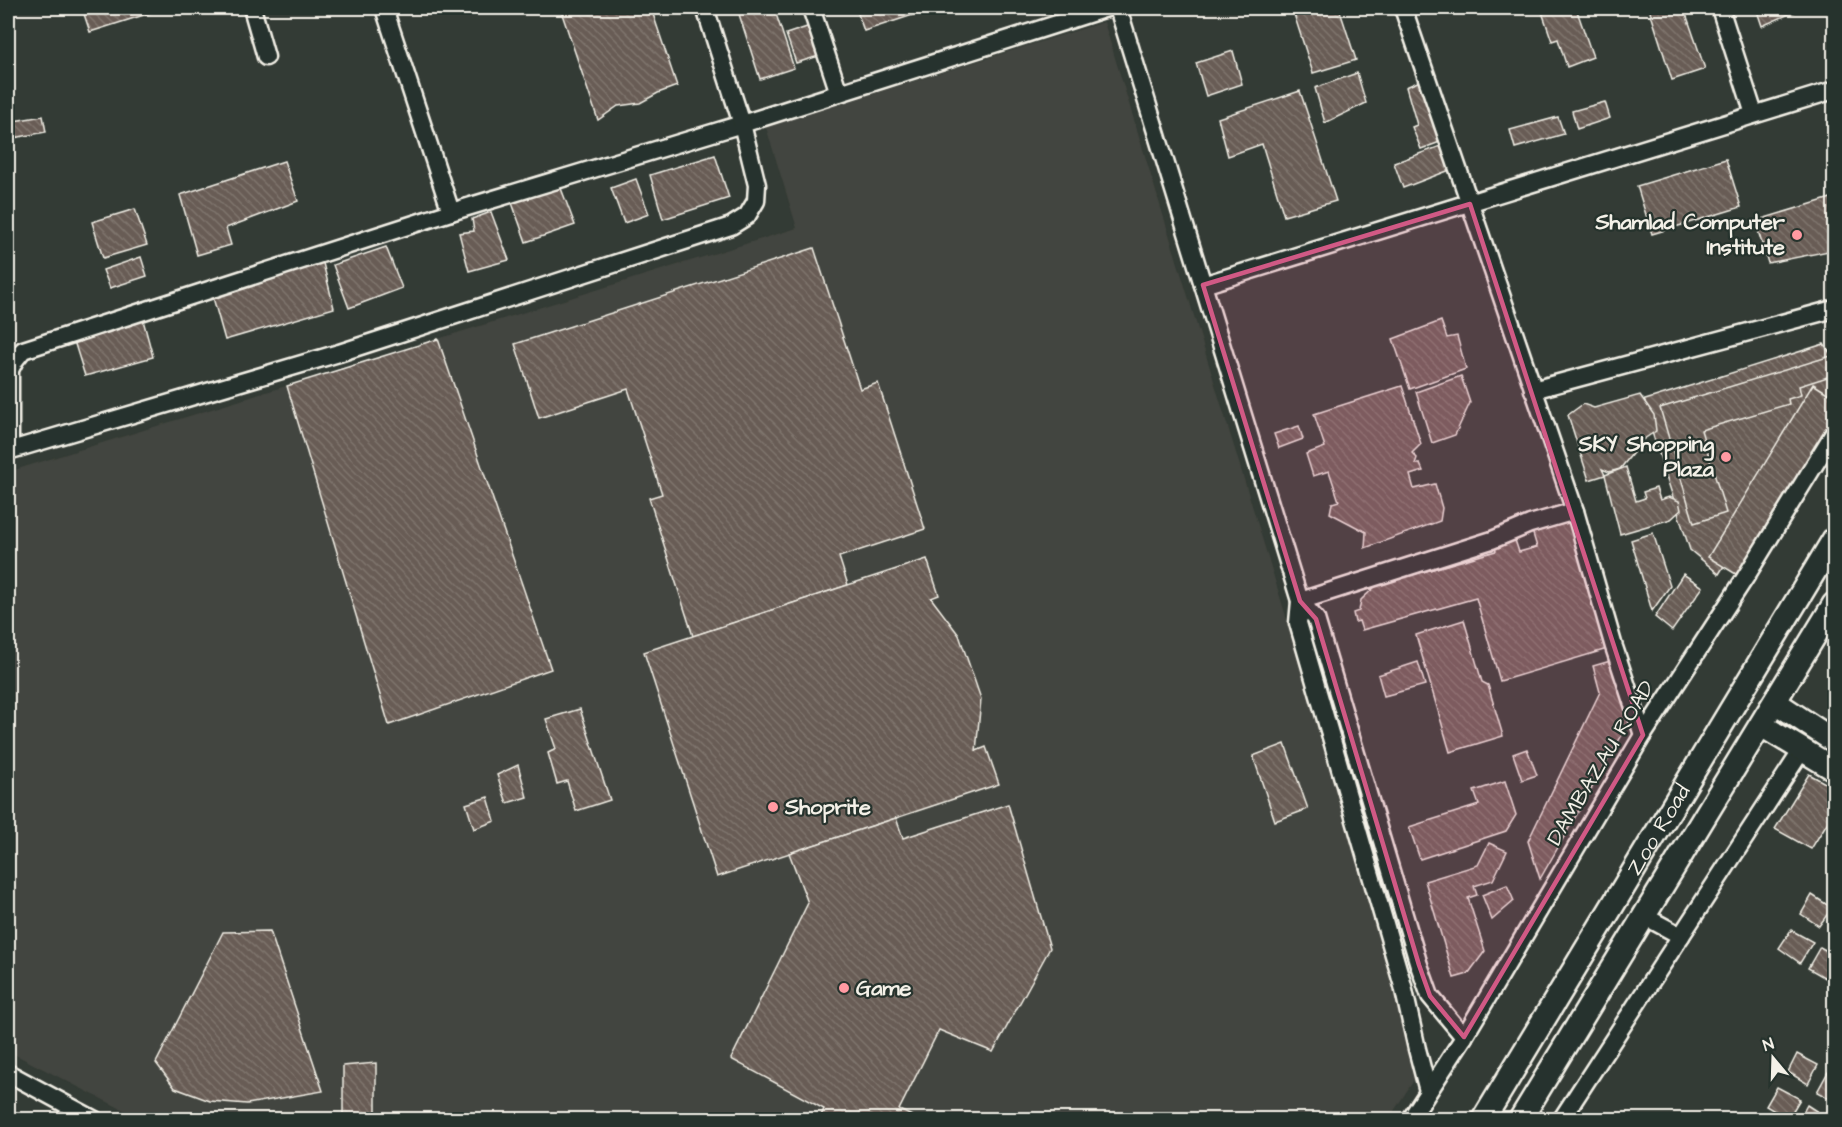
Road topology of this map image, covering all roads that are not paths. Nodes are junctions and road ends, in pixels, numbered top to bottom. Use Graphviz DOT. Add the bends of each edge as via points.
graph roads {
  1 [pos="252,8"];
  2 [pos="384,8"];
  3 [pos="705,8"];
  4 [pos="811,8"];
  5 [pos="1107,8"];
  6 [pos="1118,8"];
  7 [pos="1403,8"];
  8 [pos="1720,8"];
  9 [pos="267,57"];
  10 [pos="1834,90"];
  11 [pos="839,93"];
  12 [pos="1754,114"];
  13 [pos="742,124"];
  14 [pos="1470,204"];
  15 [pos="451,212"];
  16 [pos="1203,285"];
  17 [pos="1834,309"];
  18 [pos="1533,390"];
  19 [pos="1834,433"];
  20 [pos="9,451"];
  21 [pos="1575,511"];
  22 [pos="1834,539"];
  23 [pos="1300,601"];
  24 [pos="1834,604"];
  25 [pos="1775,702"];
  26 [pos="1761,725"];
  27 [pos="1643,735"];
  28 [pos="1834,741"];
  29 [pos="1802,750"];
  30 [pos="1834,769"];
  31 [pos="1644,916"];
  32 [pos="1681,936"];
  33 [pos="1464,1037"];
  34 [pos="8,1073"];
  35 [pos="1428,1091"];
  36 [pos="95,1119"];
  37 [pos="1410,1119"];
  38 [pos="1483,1119"];
  39 [pos="1520,1119"];
  40 [pos="1561,1119"];
  1 -- 9 [label="street"];
  2 -- 15 [label="street"];
  3 -- 13 [label="street"];
  4 -- 11 [label="street"];
  5 -- 11 [label="street"];
  6 -- 16 [label="street"];
  7 -- 14 [label="street"];
  8 -- 12 [label="street"];
  10 -- 12 [label="street"];
  11 -- 13 [label="street"];
  12 -- 14 [label="street"];
  13 -- 15 [label="street"];
  13 -- 20 [label="street" via="757,185 756,201 747,216 730,226 339,353"];
  14 -- 16 [label="street"];
  14 -- 18 [label="street"];
  15 -- 20 [label="street" via="24,350 10,370"];
  16 -- 23 [label="street"];
  17 -- 18 [label="street"];
  18 -- 21 [label="street"];
  19 -- 27 [label="street, DAMBAZAU ROAD"];
  21 -- 23 [label="street"];
  21 -- 27 [label="street"];
  22 -- 38 [label="main road, Zoo Road"];
  23 -- 33 [label="street" via="1316,619 1430,996"];
  23 -- 35 [label="street" via="1298,623 1403,986"];
  24 -- 25 [label="main road, Zoo Road"];
  25 -- 26 [label="main road, Zoo Road"];
  25 -- 28 [label="main road"];
  26 -- 29 [label="main road"];
  26 -- 31 [label="main road, Zoo Road"];
  27 -- 33 [label="street, DAMBAZAU ROAD"];
  29 -- 30 [label="main road"];
  29 -- 32 [label="street"];
  31 -- 32 [label="street"];
  31 -- 39 [label="main road, Zoo Road"];
  32 -- 40 [label="street"];
  33 -- 35 [label="street, DAMBAZAU ROAD"];
  34 -- 36 [label="street"];
  35 -- 37 [label="street, DAMBAZAU ROAD"];
}
